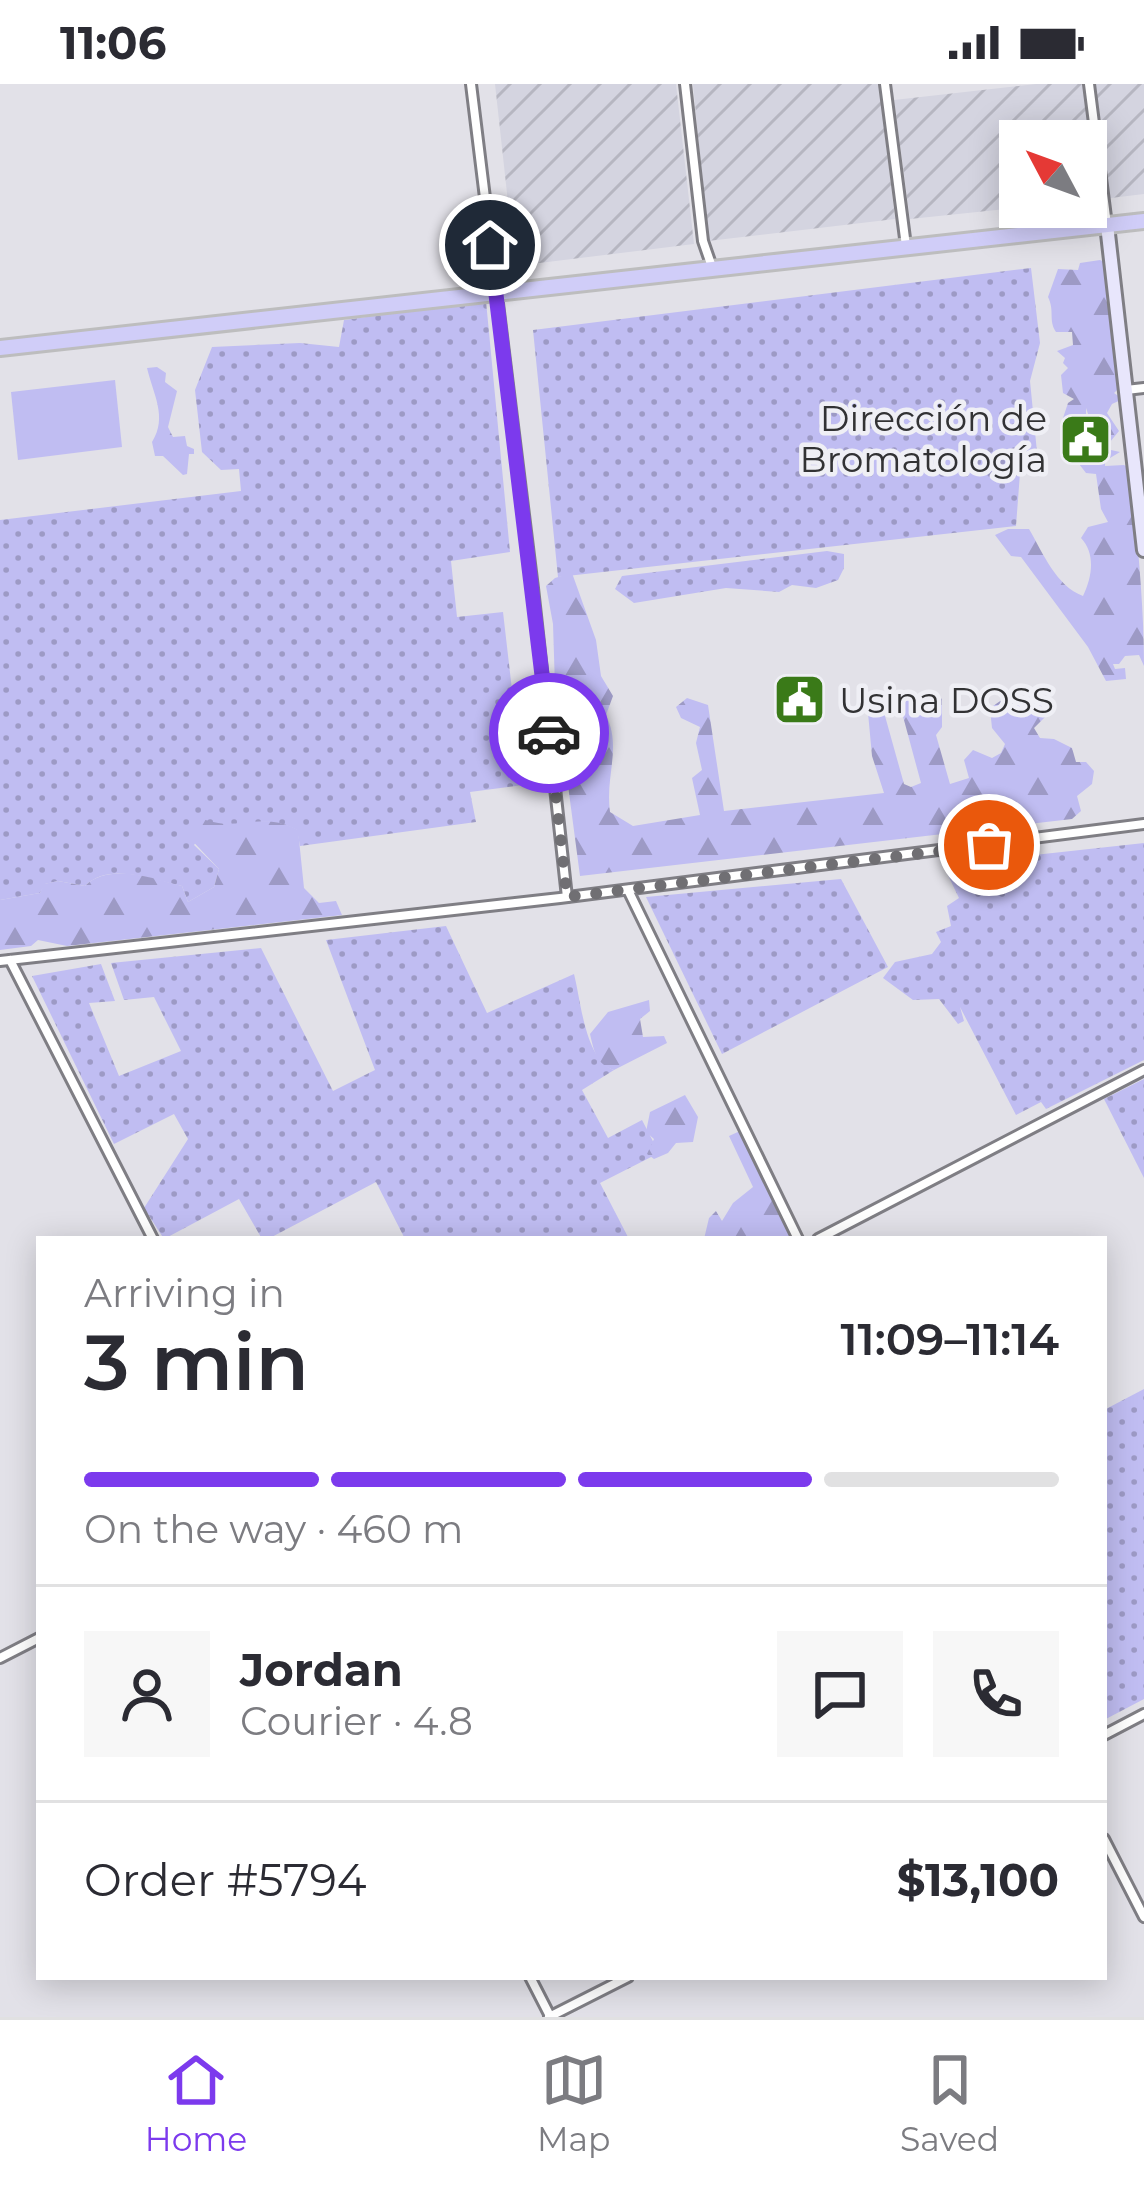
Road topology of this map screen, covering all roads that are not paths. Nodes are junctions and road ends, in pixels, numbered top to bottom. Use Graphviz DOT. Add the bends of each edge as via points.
graph roads {
  1 [pos="471,84"];
  2 [pos="685,84"];
  3 [pos="885,84"];
  4 [pos="1089,84"];
  5 [pos="1094,120"];
  6 [pos="1144,221"];
  7 [pos="1107,225"];
  8 [pos="1081,228"];
  9 [pos="906,248"];
  10 [pos="712,268"];
  11 [pos="498,293"];
  12 [pos="0,348"];
  13 [pos="1144,388"];
  14 [pos="1126,390"];
  15 [pos="1143,532"];
  16 [pos="1144,550"];
  17 [pos="1144,824"];
  18 [pos="628,889"];
  19 [pos="567,897"];
  20 [pos="5,960"];
  21 [pos="1144,1070"];
  22 [pos="151,1236"];
  23 [pos="797,1236"];
  24 [pos="824,1236"];
  25 [pos="36,1640"];
  26 [pos="0,1658"];
  27 [pos="1144,1714"];
  28 [pos="1107,1733"];
  29 [pos="1107,1846"];
  30 [pos="1144,1917"];
  31 [pos="532,1980"];
  32 [pos="622,1980"];
  33 [pos="550,2017"];
  1 -- 11 [label="street"];
  2 -- 10 [label="street"];
  3 -- 9 [label="street"];
  4 -- 5 [label="street"];
  6 -- 7 [label="main road"];
  7 -- 14 [label="main road"];
  8 -- 9 [label="main road"];
  9 -- 10 [label="main road"];
  10 -- 11 [label="main road"];
  11 -- 12 [label="main road"];
  11 -- 19 [label="street"];
  13 -- 14 [label="street"];
  14 -- 15 [label="main road"];
  15 -- 16 [label="main road"];
  17 -- 18 [label="street"];
  18 -- 19 [label="street"];
  18 -- 23 [label="street"];
  19 -- 20 [label="street"];
  20 -- 22 [label="street"];
  21 -- 24 [label="street"];
  25 -- 26 [label="street"];
  27 -- 28 [label="street"];
  29 -- 30 [label="street"];
  31 -- 33 [label="street"];
  32 -- 33 [label="street"];
}
